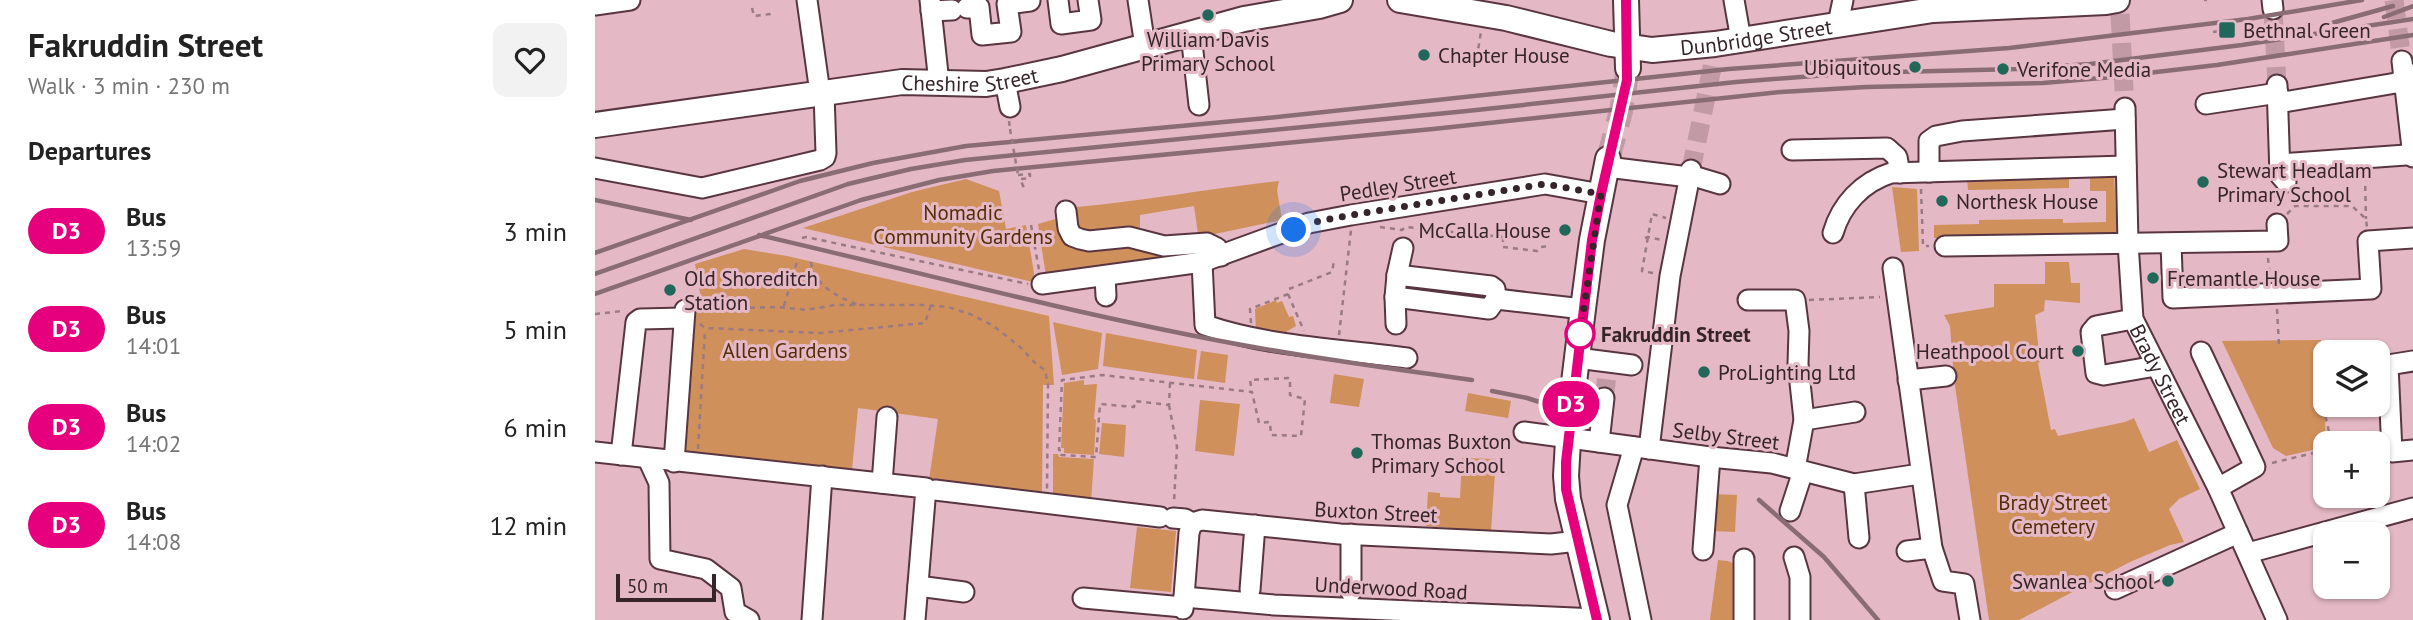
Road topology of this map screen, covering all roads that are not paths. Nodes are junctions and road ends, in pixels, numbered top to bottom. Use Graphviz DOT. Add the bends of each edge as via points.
graph roads {
  1 [pos="630,0"];
  2 [pos="807,0"];
  3 [pos="1031,0"];
  4 [pos="1058,0"];
  5 [pos="1088,0"];
  6 [pos="1138,0"];
  7 [pos="1338,0"];
  8 [pos="1400,0"];
  9 [pos="1626,0"];
  10 [pos="1734,0"];
  11 [pos="1843,0"];
  12 [pos="1451,4"];
  13 [pos="595,5"];
  14 [pos="2118,5"];
  15 [pos="930,6"];
  16 [pos="1508,9"];
  17 [pos="1243,10"];
  18 [pos="1841,26"];
  19 [pos="1191,34"];
  20 [pos="1741,40"];
  21 [pos="1145,46"];
  22 [pos="1628,57"];
  23 [pos="2406,71"];
  24 [pos="1005,81"];
  25 [pos="939,83"];
  26 [pos="822,93"];
  27 [pos="2278,94"];
  28 [pos="2206,104"];
  29 [pos="1199,105"];
  30 [pos="1009,115"];
  31 [pos="595,125"];
  32 [pos="1792,150"];
  33 [pos="2413,154"];
  34 [pos="1608,163"];
  35 [pos="2126,166"];
  36 [pos="595,168"];
  37 [pos="1925,172"];
  38 [pos="1895,173"];
  39 [pos="1690,174"];
  40 [pos="1720,184"];
  41 [pos="1601,194"];
  42 [pos="1066,211"];
  43 [pos="2277,224"];
  44 [pos="1833,233"];
  45 [pos="2413,239"];
  46 [pos="2128,243"];
  47 [pos="2171,244"];
  48 [pos="1945,246"];
  49 [pos="1403,248"];
  50 [pos="1211,259"];
  51 [pos="1893,268"];
  52 [pos="1397,275"];
  53 [pos="1042,284"];
  54 [pos="1395,297"];
  55 [pos="1496,299"];
  56 [pos="1748,300"];
  57 [pos="1583,309"];
  58 [pos="2133,319"];
  59 [pos="2201,352"];
  60 [pos="1577,358"];
  61 [pos="2413,361"];
  62 [pos="1632,365"];
  63 [pos="2156,366"];
  64 [pos="1946,376"];
  65 [pos="1908,380"];
  66 [pos="1604,398"];
  67 [pos="1855,412"];
  68 [pos="887,417"];
  69 [pos="1804,420"];
  70 [pos="1524,432"];
  71 [pos="1568,438"];
  72 [pos="1599,442"];
  73 [pos="1641,448"];
  74 [pos="2413,450"];
  75 [pos="595,452"];
  76 [pos="621,455"];
  77 [pos="1710,457"];
  78 [pos="648,459"];
  79 [pos="674,462"];
  80 [pos="1799,470"];
  81 [pos="826,474"];
  82 [pos="1920,474"];
  83 [pos="882,483"];
  84 [pos="1854,484"];
  85 [pos="2218,488"];
  86 [pos="931,489"];
  87 [pos="2413,508"];
  88 [pos="1790,511"];
  89 [pos="1192,523"];
  90 [pos="1255,526"];
  91 [pos="2238,533"];
  92 [pos="1351,534"];
  93 [pos="1859,538"];
  94 [pos="1579,541"];
  95 [pos="1932,548"];
  96 [pos="1703,550"];
  97 [pos="1907,551"];
  98 [pos="2248,553"];
  99 [pos="1794,557"];
  100 [pos="1744,559"];
  101 [pos="918,586"];
  102 [pos="2115,589"];
  103 [pos="1250,590"];
  104 [pos="964,592"];
  105 [pos="1350,592"];
  106 [pos="1083,598"];
  107 [pos="1183,608"];
  108 [pos="1274,612"];
  109 [pos="1597,619"];
  110 [pos="747,620"];
  111 [pos="812,620"];
  112 [pos="915,620"];
  113 [pos="1641,620"];
  114 [pos="1744,620"];
  115 [pos="1800,620"];
  116 [pos="1971,620"];
  117 [pos="2277,620"];
  1 -- 13 [label="street"];
  2 -- 26 [label="street"];
  3 -- 15 [label="street" via="1007,4 1011,32 982,35 979,7"];
  4 -- 5 [label="street" via="1061,24 1091,20"];
  6 -- 21 [label="street"];
  7 -- 17 [label="main road, Cheshire Street" via="1319,6"];
  8 -- 12 [label="main road, Dunbridge Street"];
  9 -- 22 [label="main road"];
  10 -- 20 [label="street"];
  11 -- 18 [label="street"];
  12 -- 16 [label="main road, Dunbridge Street"];
  14 -- 18 [label="main road, Dunbridge Street" via="1933,10"];
  15 -- 25 [label="street"];
  16 -- 22 [label="main road, Dunbridge Street"];
  17 -- 19 [label="main road, Cheshire Street"];
  18 -- 20 [label="main road, Dunbridge Street"];
  19 -- 21 [label="main road, Cheshire Street"];
  19 -- 29 [label="street"];
  20 -- 22 [label="main road, Dunbridge Street" via="1714,51 1658,50"];
  21 -- 24 [label="main road, Cheshire Street"];
  23 -- 27 [label="street" via="2396,83"];
  23 -- 33 [label="street"];
  24 -- 25 [label="main road, Cheshire Street"];
  24 -- 30 [label="street"];
  25 -- 26 [label="main road, Cheshire Street" via="902,82"];
  26 -- 31 [label="main road, Cheshire Street"];
  26 -- 36 [label="street" via="826,153 820,160 702,188"];
  27 -- 28 [label="street"];
  27 -- 33 [label="street" via="2283,173"];
  32 -- 38 [label="street" via="1887,148 1897,157"];
  34 -- 39 [label="street"];
  34 -- 41 [label="main road"];
  35 -- 37 [label="street"];
  35 -- 37 [label="street, Brady Street" via="2125,113 1936,136 1929,141"];
  35 -- 46 [label="street, Brady Street"];
  37 -- 38 [label="street"];
  38 -- 44 [label="street" via="1879,177 1849,200"];
  39 -- 40 [label="street"];
  39 -- 73 [label="street"];
  41 -- 50 [label="street, Pedley Street" via="1545,184 1351,215 1309,223"];
  41 -- 57 [label="main road"];
  42 -- 50 [label="street" via="1068,228 1080,239 1129,237 1164,246 1207,243 1217,248"];
  43 -- 47 [label="street" via="2278,240"];
  45 -- 47 [label="street" via="2368,240 2371,289 2173,298"];
  46 -- 47 [label="street"];
  46 -- 48 [label="street"];
  46 -- 58 [label="street, Brady Street"];
  49 -- 52 [label="street"];
  50 -- 53 [label="street, Pedley Street" via="1105,286"];
  50 -- 54 [label="street" via="1205,325 1251,337 1340,349 1399,345"];
  51 -- 65 [label="street"];
  52 -- 54 [label="street"];
  52 -- 55 [label="street" via="1491,286"];
  54 -- 55 [label="street" via="1489,309"];
  55 -- 57 [label="street"];
  56 -- 69 [label="street" via="1795,300"];
  57 -- 60 [label="main road"];
  58 -- 63 [label="street, Brady Street"];
  58 -- 63 [label="street" via="2096,326 2091,332 2096,373"];
  59 -- 85 [label="street" via="2255,467"];
  60 -- 62 [label="street"];
  60 -- 71 [label="main road"];
  61 -- 74 [label="street" via="2389,365 2392,452"];
  63 -- 85 [label="street, Brady Street"];
  64 -- 65 [label="street"];
  65 -- 82 [label="street"];
  66 -- 72 [label="street"];
  67 -- 69 [label="street"];
  68 -- 83 [label="street"];
  69 -- 80 [label="street"];
  70 -- 71 [label="street, Selby Street"];
  71 -- 72 [label="street, Selby Street"];
  71 -- 94 [label="main road" via="1566,489"];
  72 -- 73 [label="street, Selby Street"];
  73 -- 77 [label="street, Selby Street"];
  73 -- 113 [label="street" via="1617,505"];
  75 -- 76 [label="street, Buxton Street"];
  76 -- 78 [label="street, Buxton Street"];
  76 -- 79 [label="street" via="636,322 685,312"];
  77 -- 80 [label="street, Selby Street"];
  77 -- 96 [label="street"];
  78 -- 79 [label="street, Buxton Street"];
  78 -- 110 [label="street" via="659,483 660,559 706,569 731,588 736,612"];
  79 -- 81 [label="street, Buxton Street"];
  80 -- 84 [label="street, Selby Street"];
  80 -- 88 [label="street"];
  81 -- 83 [label="street, Buxton Street"];
  81 -- 111 [label="street"];
  82 -- 84 [label="street, Selby Street"];
  82 -- 95 [label="street"];
  83 -- 86 [label="street, Buxton Street"];
  84 -- 93 [label="street"];
  85 -- 91 [label="street, Brady Street"];
  86 -- 89 [label="street, Buxton Street"];
  86 -- 101 [label="street"];
  87 -- 98 [label="street"];
  89 -- 90 [label="street, Buxton Street"];
  89 -- 107 [label="street"];
  90 -- 92 [label="street, Buxton Street"];
  90 -- 103 [label="street"];
  91 -- 98 [label="street, Brady Street"];
  91 -- 102 [label="street"];
  92 -- 94 [label="street, Buxton Street" via="1551,544"];
  92 -- 105 [label="street"];
  94 -- 109 [label="main road"];
  95 -- 97 [label="street"];
  95 -- 116 [label="street" via="1943,581 1964,584"];
  98 -- 117 [label="street, Brady Street"];
  99 -- 115 [label="street" via="1800,577"];
  100 -- 114 [label="street"];
  101 -- 104 [label="street"];
  101 -- 112 [label="street"];
  106 -- 107 [label="street, Underwood Road"];
  107 -- 108 [label="street, Underwood Road"];
  108 -- 109 [label="street, Underwood Road" via="1405,603"];
}
